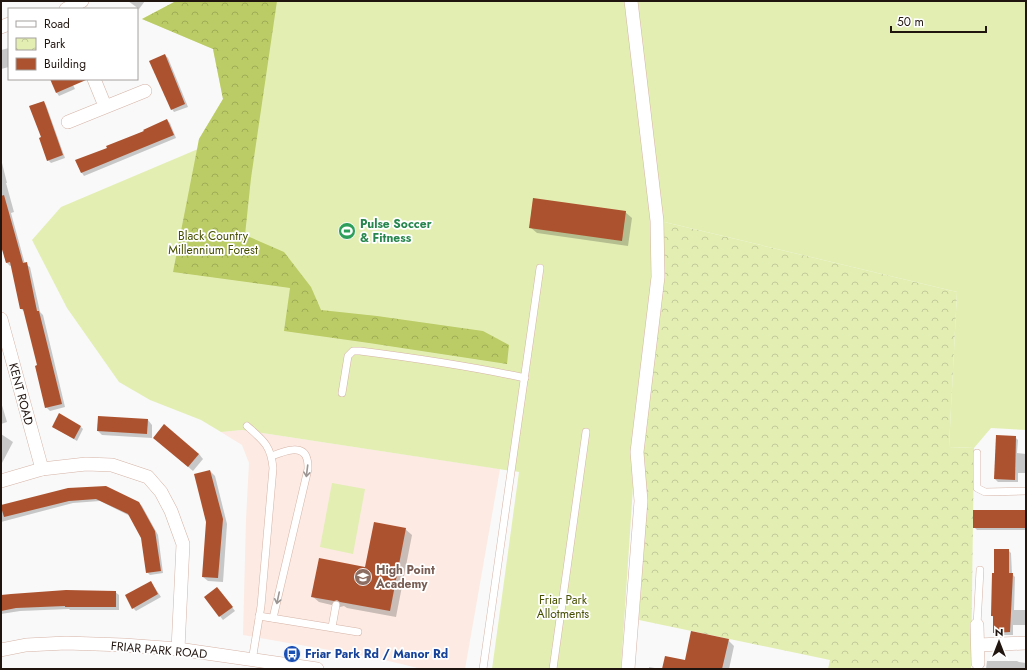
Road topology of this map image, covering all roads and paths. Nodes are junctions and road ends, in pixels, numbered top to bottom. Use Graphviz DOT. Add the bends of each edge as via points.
graph roads {
  1 [pos="82,1"];
  2 [pos="631,1"];
  3 [pos="68,8"];
  4 [pos="94,80"];
  5 [pos="145,91"];
  6 [pos="105,106"];
  7 [pos="68,122"];
  8 [pos="540,268"];
  9 [pos="1,319"];
  10 [pos="525,378"];
  11 [pos="342,393"];
  12 [pos="247,426"];
  13 [pos="586,432"];
  14 [pos="977,453"];
  15 [pos="272,456"];
  16 [pos="42,469"];
  17 [pos="1,481"];
  18 [pos="1026,491"];
  19 [pos="980,570"];
  20 [pos="336,605"];
  21 [pos="259,616"];
  22 [pos="273,618"];
  23 [pos="977,624"];
  24 [pos="332,628"];
  25 [pos="358,632"];
  26 [pos="1026,643"];
  27 [pos="978,645"];
  28 [pos="178,649"];
  29 [pos="1,650"];
  30 [pos="252,661"];
  31 [pos="975,665"];
  32 [pos="317,669"];
  33 [pos="483,669"];
  34 [pos="554,669"];
  35 [pos="628,669"];
  1 -- 3 [label="street"];
  2 -- 35 [label="street" via="657,221 658,277 637,452 642,501"];
  4 -- 6 [label="street"];
  5 -- 6 [label="street"];
  6 -- 7 [label="street"];
  8 -- 10 [label="lane"];
  9 -- 16 [label="street, KENT ROAD"];
  10 -- 11 [label="lane" via="421,359 353,351 348,356"];
  10 -- 33 [label="lane"];
  12 -- 15 [label="lane" via="266,444"];
  13 -- 34 [label="lane"];
  14 -- 18 [label="lane" via="977,488 985,492"];
  15 -- 21 [label="lane"];
  15 -- 22 [label="lane, one-way" via="290,450 298,451 305,454 308,469"];
  16 -- 17 [label="street"];
  16 -- 28 [label="street" via="86,464 112,465 148,477 161,492 171,511 182,544"];
  19 -- 23 [label="lane"];
  20 -- 24 [label="lane"];
  21 -- 22 [label="lane"];
  21 -- 30 [label="lane"];
  22 -- 24 [label="lane"];
  23 -- 27 [label="street"];
  24 -- 25 [label="lane"];
  26 -- 27 [label="street"];
  27 -- 31 [label="street"];
  28 -- 29 [label="street, FRIAR PARK ROAD" via="66,643 26,645"];
  28 -- 30 [label="street, FRIAR PARK ROAD"];
  30 -- 32 [label="street, FRIAR PARK ROAD"];
}
